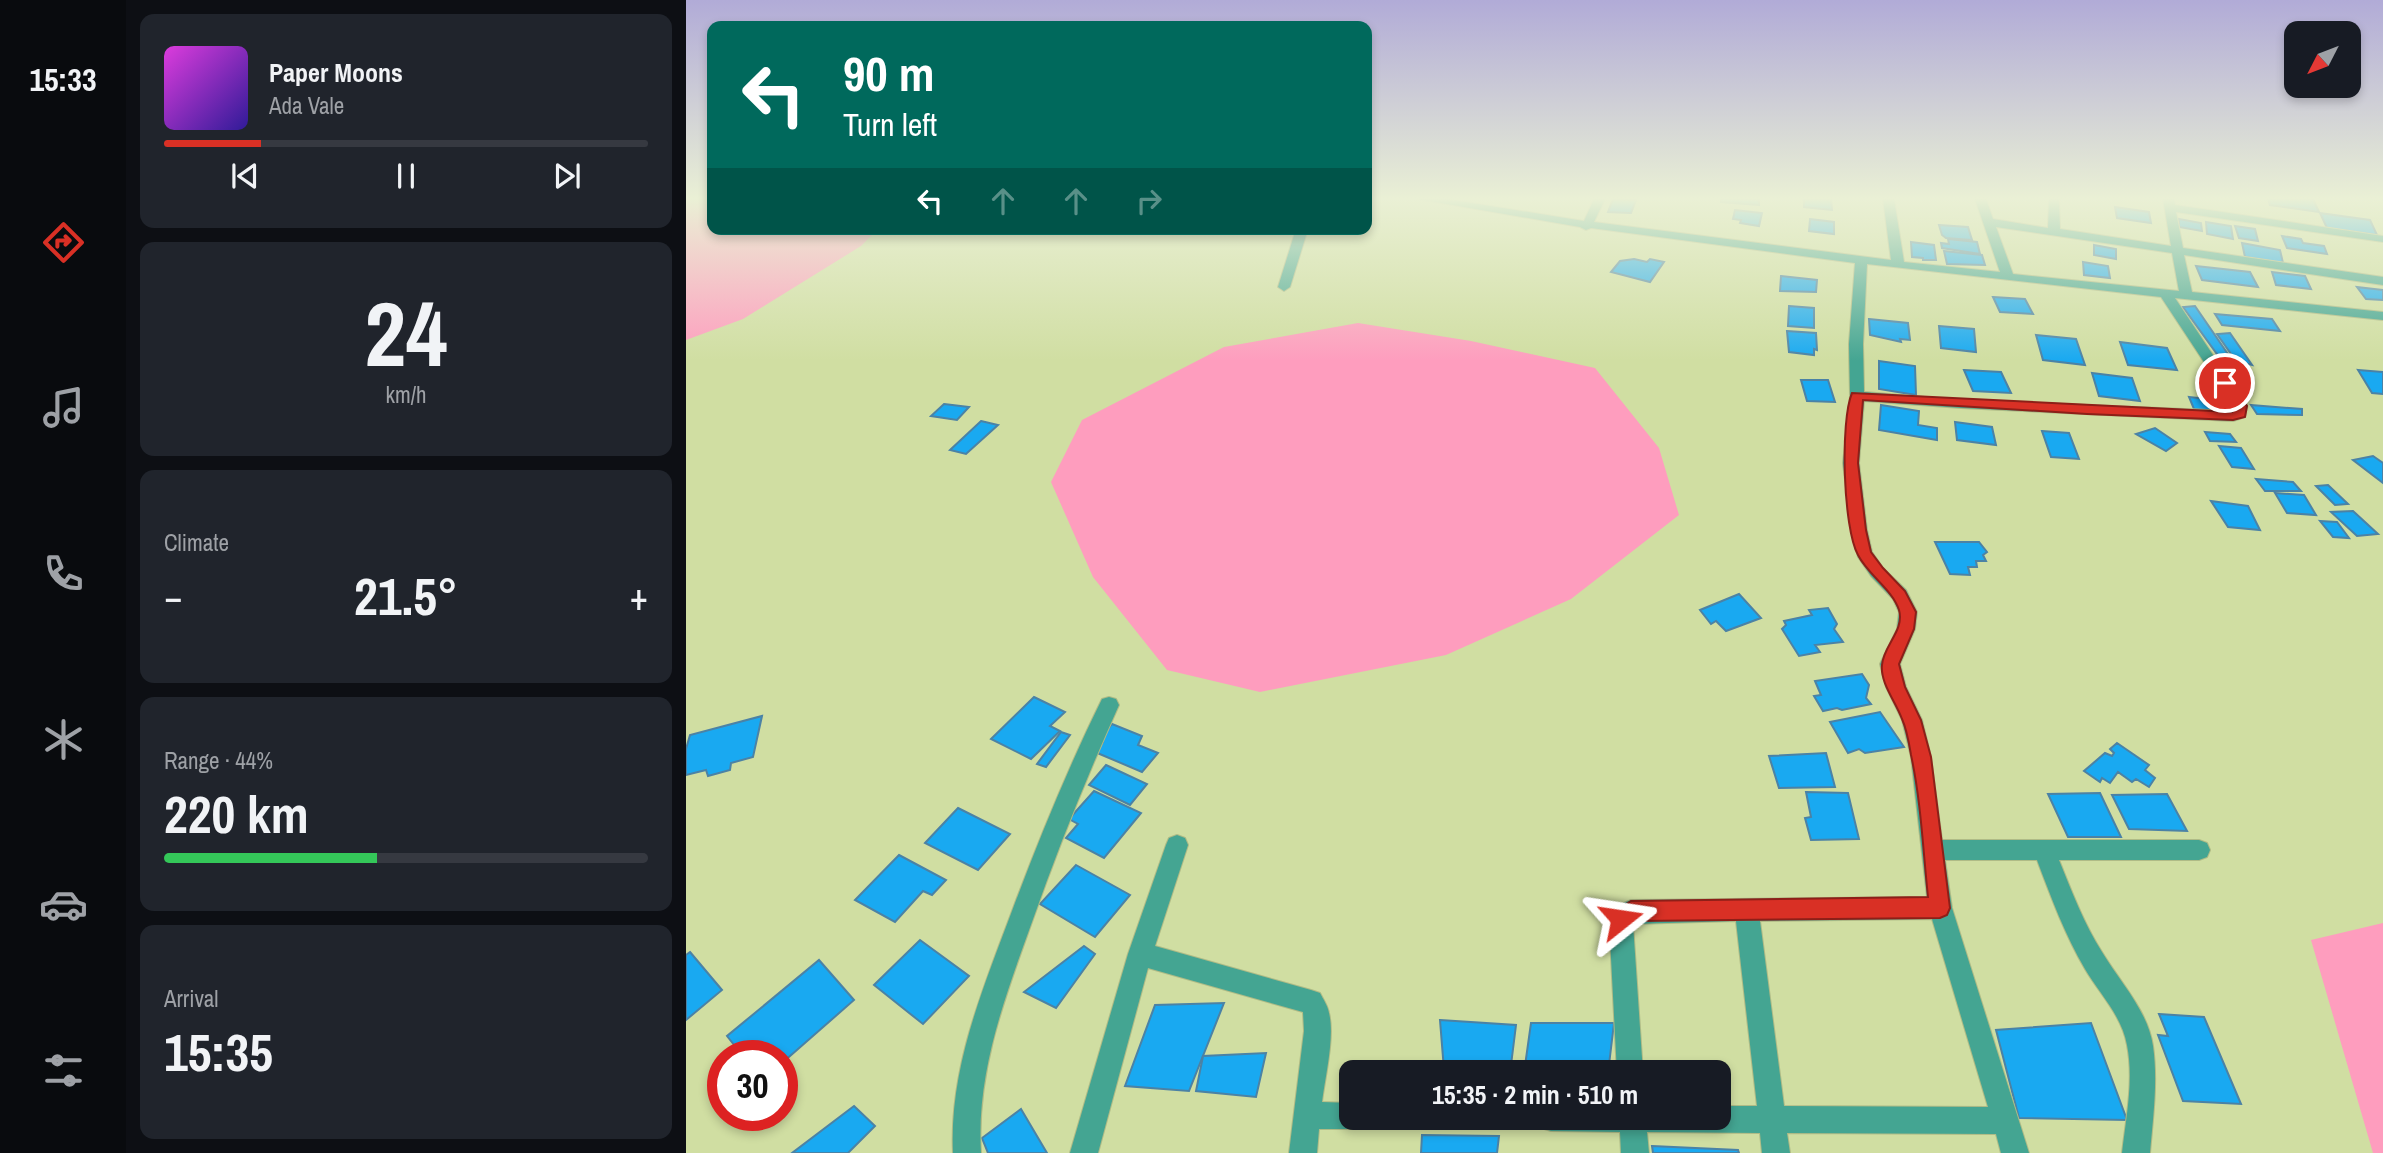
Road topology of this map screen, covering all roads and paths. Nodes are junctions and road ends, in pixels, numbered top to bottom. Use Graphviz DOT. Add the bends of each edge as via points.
graph roads {
  1 [pos="1295,253"];
  2 [pos="1801,253"];
  3 [pos="1896,253"];
  4 [pos="1999,253"];
  5 [pos="2180,253"];
  6 [pos="2203,253"];
  7 [pos="1861,260"];
  8 [pos="1898,264"];
  9 [pos="2007,275"];
  10 [pos="2383,281"];
  11 [pos="1284,287"];
  12 [pos="2165,293"];
  13 [pos="2186,295"];
  14 [pos="2383,316"];
  15 [pos="1857,396"];
  16 [pos="1109,705"];
  17 [pos="1177,845"];
  18 [pos="1931,850"];
  19 [pos="2044,850"];
  20 [pos="2199,850"];
  21 [pos="1940,908"];
  22 [pos="1747,911"];
  23 [pos="1140,954"];
  24 [pos="1629,1060"];
  25 [pos="1309,1115"];
  26 [pos="1339,1116"];
  27 [pos="1731,1120"];
  28 [pos="1772,1121"];
  29 [pos="2004,1121"];
  30 [pos="1634,1130"];
  31 [pos="967,1153"];
  32 [pos="1084,1153"];
  33 [pos="1303,1153"];
  34 [pos="1635,1153"];
  35 [pos="1776,1153"];
  36 [pos="2015,1153"];
  37 [pos="2136,1153"];
  1 -- 11 [label="street"];
  2 -- 7 [label="street"];
  3 -- 8 [label="street"];
  4 -- 9 [label="street"];
  5 -- 13 [label="street"];
  6 -- 10 [label="street"];
  7 -- 8 [label="street"];
  7 -- 15 [label="street"];
  8 -- 9 [label="street"];
  9 -- 12 [label="street"];
  12 -- 13 [label="street"];
  12 -- 15 [label="street" via="2240,406 2240,414"];
  13 -- 14 [label="street"];
  15 -- 18 [label="street" via="1851,463 1859,530 1864,553 1900,595 1908,612 1906,629 1890,664 1921,757"];
  16 -- 31 [label="street" via="1058,820 986,1015 969,1097"];
  17 -- 23 [label="street"];
  18 -- 19 [label="street"];
  18 -- 21 [label="street"];
  19 -- 20 [label="street"];
  19 -- 37 [label="street" via="2073,922 2126,1009 2140,1044 2142,1093"];
  21 -- 22 [label="street"];
  21 -- 29 [label="street"];
  22 -- 24 [label="street" via="1631,911 1621,919"];
  22 -- 28 [label="street"];
  23 -- 25 [label="street" via="1311,1002 1317,1031"];
  23 -- 32 [label="street"];
  25 -- 26 [label="street"];
  25 -- 33 [label="street"];
  27 -- 28 [label="street"];
  28 -- 29 [label="street"];
  28 -- 35 [label="street"];
  29 -- 36 [label="street"];
  30 -- 34 [label="street"];
}
